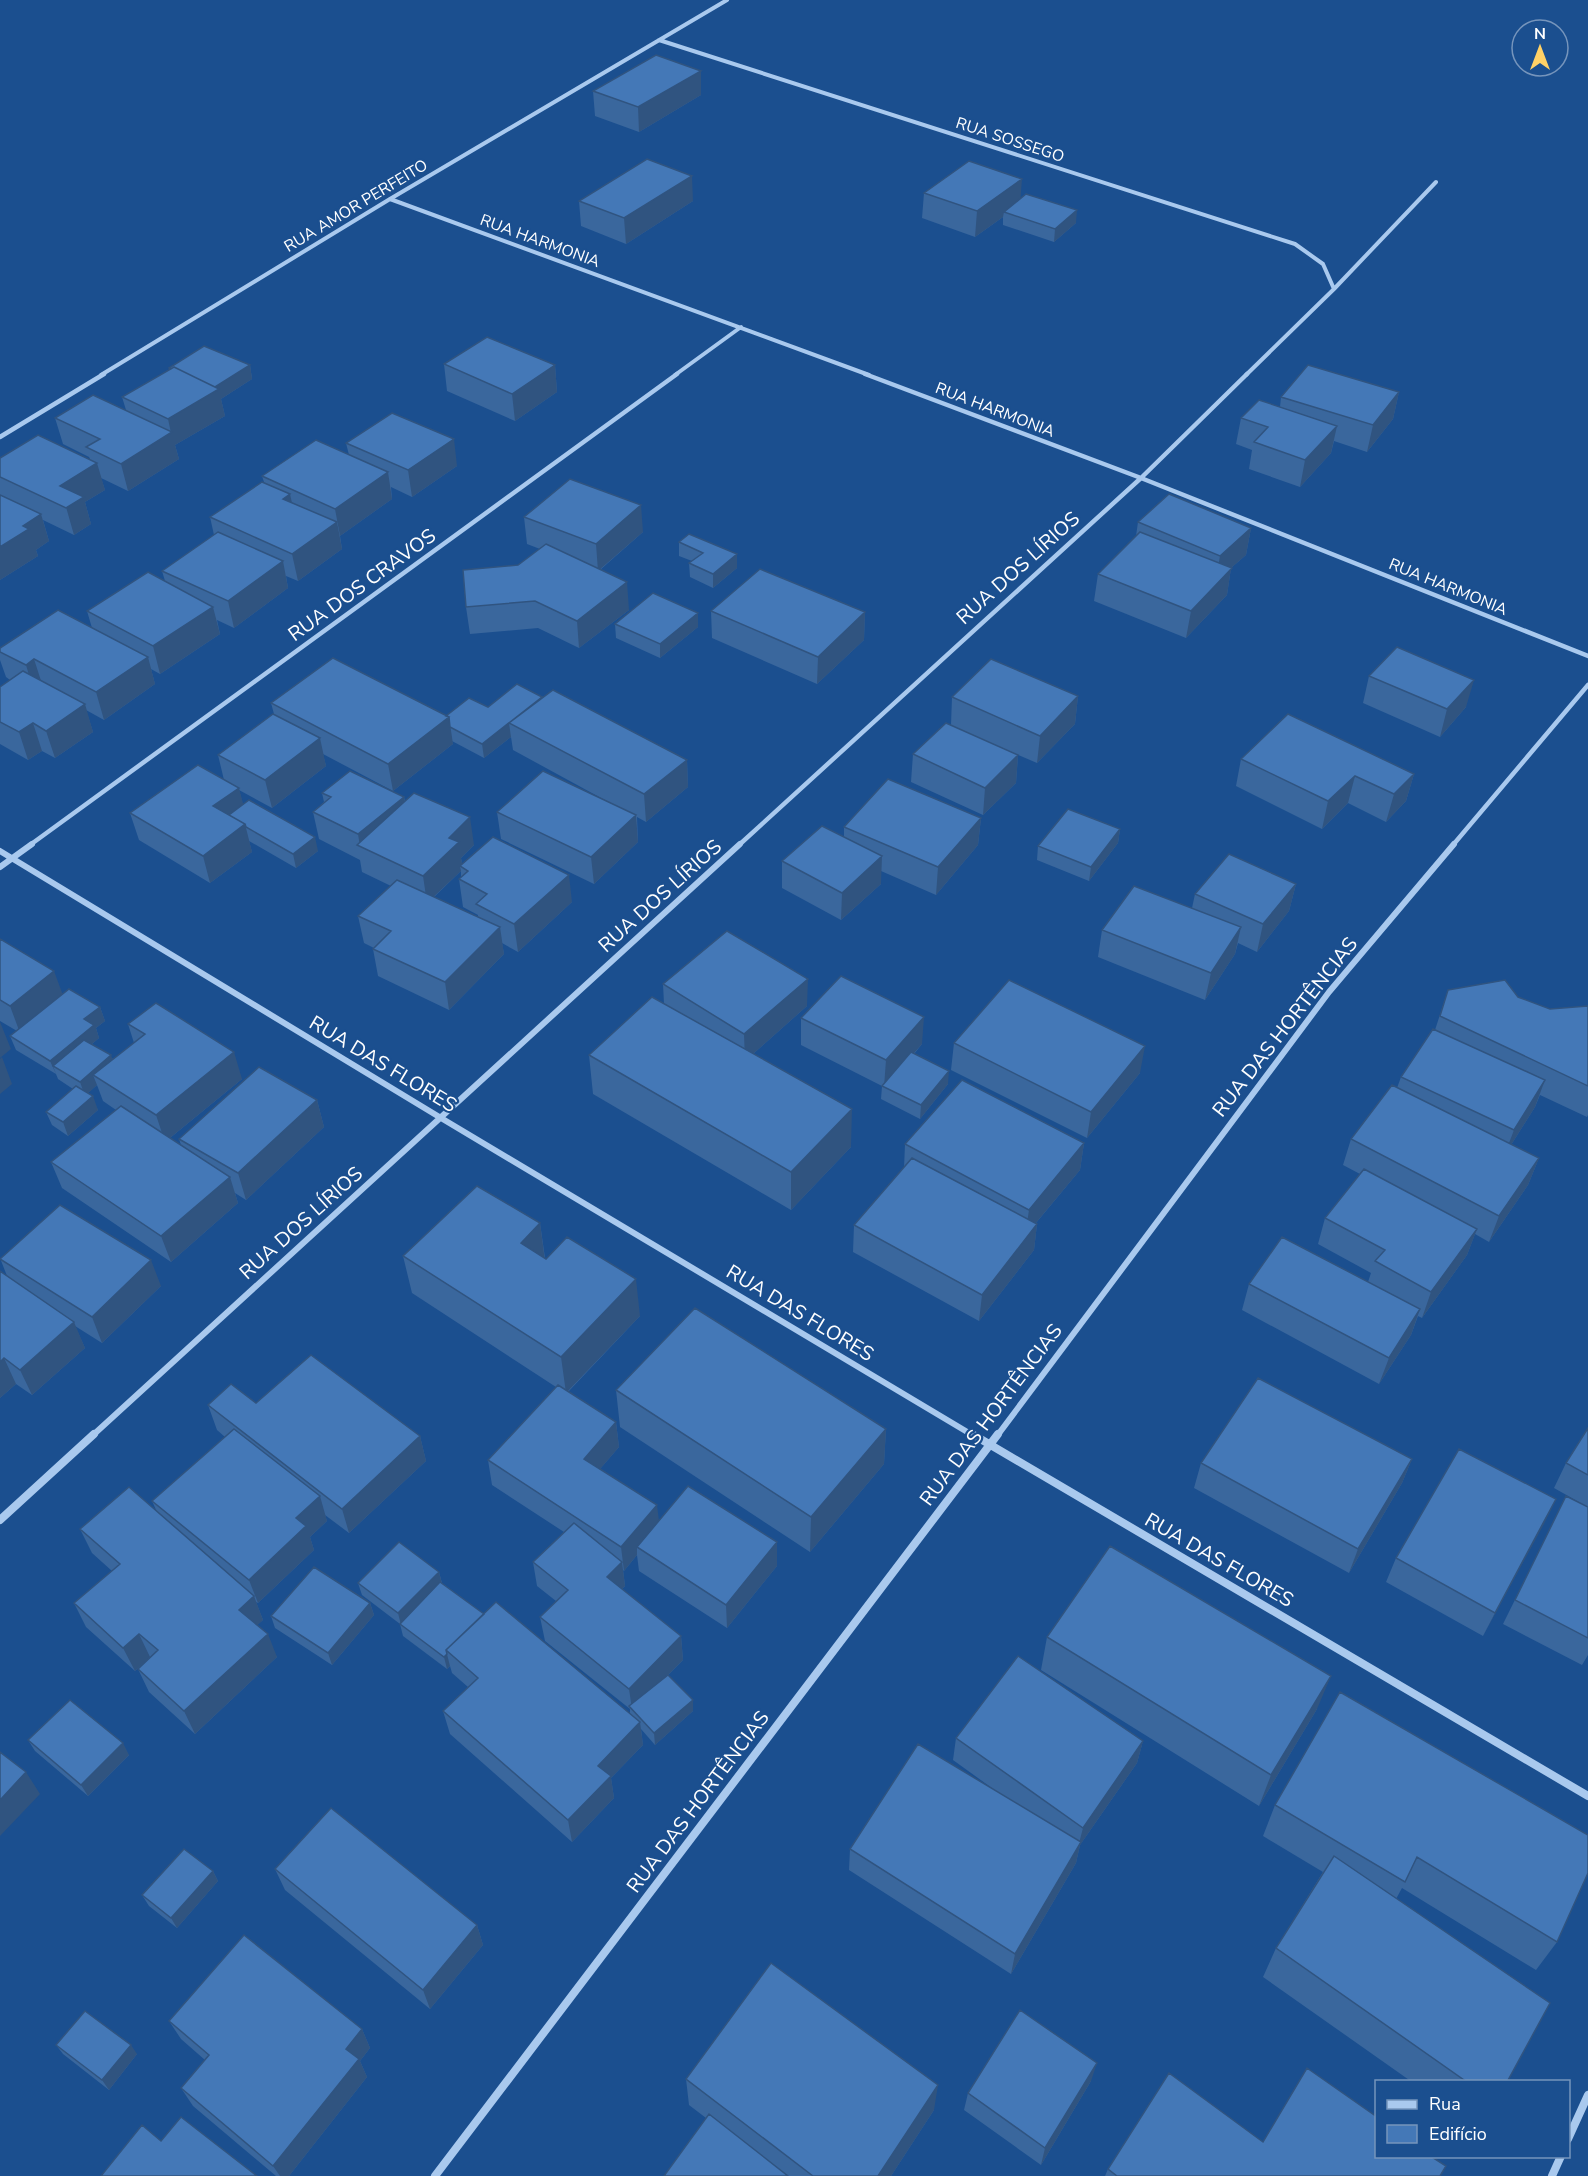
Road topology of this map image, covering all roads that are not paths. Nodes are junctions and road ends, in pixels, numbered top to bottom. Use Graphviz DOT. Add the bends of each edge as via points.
graph roads {
  1 [pos="727,0"];
  2 [pos="660,40"];
  3 [pos="1436,182"];
  4 [pos="390,199"];
  5 [pos="1334,289"];
  6 [pos="741,327"];
  7 [pos="0,437"];
  8 [pos="1141,478"];
  9 [pos="1588,656"];
  10 [pos="1588,685"];
  11 [pos="0,851"];
  12 [pos="12,858"];
  13 [pos="0,867"];
  14 [pos="441,1118"];
  15 [pos="990,1445"];
  16 [pos="0,1520"];
  17 [pos="1588,1796"];
  18 [pos="1588,2095"];
  19 [pos="1570,2137"];
  20 [pos="1561,2158"];
  21 [pos="435,2176"];
  22 [pos="1552,2176"];
  1 -- 2 [label="street, RUA AMOR PERFEITO"];
  2 -- 4 [label="street, RUA AMOR PERFEITO"];
  2 -- 5 [label="street, RUA SOSSEGO" via="1294,243 1323,264"];
  3 -- 5 [label="street, RUA DOS LÍRIOS"];
  4 -- 6 [label="street, RUA HARMONIA"];
  4 -- 7 [label="street, RUA AMOR PERFEITO"];
  5 -- 8 [label="street, RUA DOS LÍRIOS"];
  6 -- 8 [label="street, RUA HARMONIA"];
  6 -- 12 [label="street, RUA DOS CRAVOS"];
  8 -- 9 [label="street, RUA HARMONIA"];
  8 -- 14 [label="street, RUA DOS LÍRIOS"];
  10 -- 15 [label="street, RUA DAS HORTÊNCIAS" via="1329,992"];
  11 -- 12 [label="street, RUA DAS FLORES"];
  12 -- 13 [label="street, RUA DOS CRAVOS"];
  12 -- 14 [label="street, RUA DAS FLORES"];
  14 -- 15 [label="street, RUA DAS FLORES"];
  14 -- 16 [label="street, RUA DOS LÍRIOS"];
  15 -- 17 [label="street, RUA DAS FLORES"];
  15 -- 21 [label="street, RUA DAS HORTÊNCIAS"];
  18 -- 19 [label="street"];
  20 -- 22 [label="street"];
}
